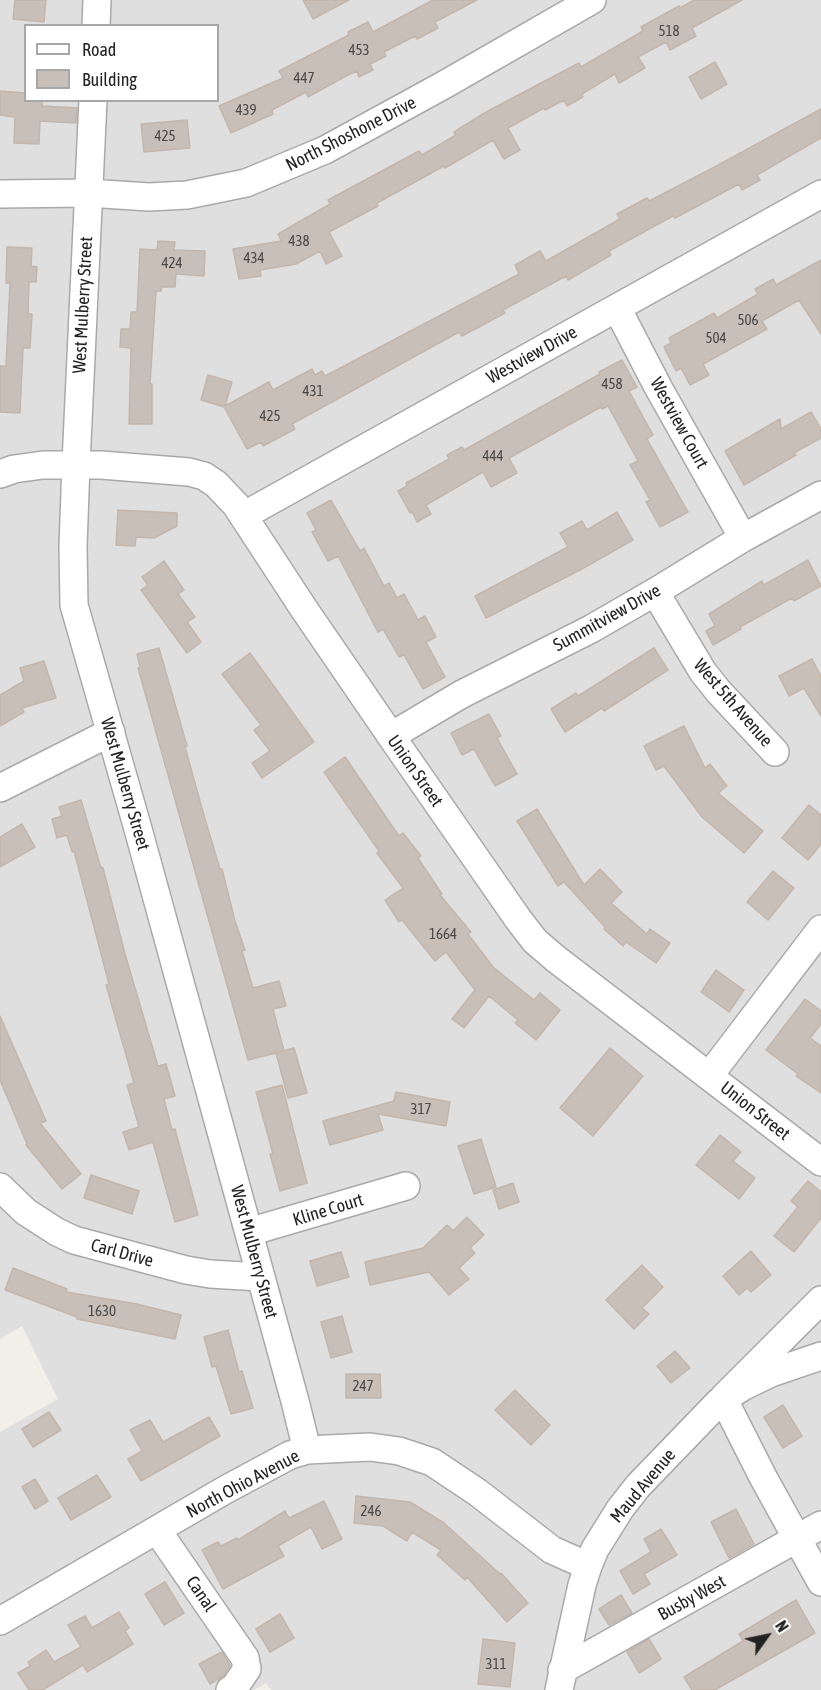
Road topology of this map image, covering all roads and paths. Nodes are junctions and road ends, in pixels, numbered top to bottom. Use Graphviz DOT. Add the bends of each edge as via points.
graph roads {
  1 [pos="98,0"];
  2 [pos="592,0"];
  3 [pos="96,24"];
  4 [pos="93,102"];
  5 [pos="88,193"];
  6 [pos="0,194"];
  7 [pos="821,194"];
  8 [pos="617,308"];
  9 [pos="76,464"];
  10 [pos="0,474"];
  11 [pos="821,495"];
  12 [pos="243,516"];
  13 [pos="743,538"];
  14 [pos="655,592"];
  15 [pos="111,732"];
  16 [pos="391,736"];
  17 [pos="775,752"];
  18 [pos="0,788"];
  19 [pos="821,929"];
  20 [pos="709,1076"];
  21 [pos="821,1162"];
  22 [pos="406,1186"];
  23 [pos="0,1187"];
  24 [pos="249,1232"];
  25 [pos="260,1277"];
  26 [pos="821,1300"];
  27 [pos="821,1356"];
  28 [pos="723,1398"];
  29 [pos="307,1450"];
  30 [pos="821,1525"];
  31 [pos="157,1530"];
  32 [pos="797,1540"];
  33 [pos="588,1566"];
  34 [pos="821,1582"];
  35 [pos="0,1621"];
  36 [pos="561,1680"];
  37 [pos="230,1690"];
  1 -- 3 [label="street"];
  2 -- 5 [label="street, North Shoshone Drive" via="325,150 246,183 187,195"];
  4 -- 5 [label="street, West Mulberry Street"];
  5 -- 6 [label="street, North Shoshone Drive"];
  5 -- 9 [label="street, West Mulberry Street"];
  7 -- 8 [label="street, Westview Drive"];
  8 -- 12 [label="street, Westview Drive"];
  8 -- 13 [label="street, Westview Court"];
  9 -- 10 [label="street, Union Street" via="14,469"];
  9 -- 12 [label="street, Union Street" via="204,476 229,497"];
  9 -- 15 [label="street, West Mulberry Street" via="74,605"];
  11 -- 13 [label="street, Summitview Drive"];
  12 -- 16 [label="street, Union Street"];
  13 -- 14 [label="street, Summitview Drive"];
  14 -- 16 [label="street, Summitview Drive"];
  14 -- 17 [label="street, West 5th Avenue" via="703,672"];
  15 -- 18 [label="street"];
  15 -- 24 [label="street, West Mulberry Street"];
  16 -- 20 [label="street, Union Street" via="535,941"];
  19 -- 20 [label="street"];
  20 -- 21 [label="street, Union Street"];
  22 -- 24 [label="street, Kline Court"];
  23 -- 25 [label="street, Carl Drive" via="26,1212 74,1240 186,1270"];
  24 -- 25 [label="street, West Mulberry Street"];
  25 -- 29 [label="street, West Mulberry Street"];
  26 -- 28 [label="street"];
  27 -- 28 [label="street, Maud Avenue" via="771,1373"];
  28 -- 32 [label="street"];
  28 -- 33 [label="street, Maud Avenue" via="626,1501"];
  29 -- 31 [label="street, North Ohio Avenue" via="290,1455"];
  29 -- 33 [label="street, North Ohio Avenue" via="370,1447 432,1462 552,1550"];
  30 -- 32 [label="street, Busby West"];
  31 -- 35 [label="street, North Ohio Avenue"];
  31 -- 37 [label="street, Canal" via="245,1659 247,1669"];
  32 -- 34 [label="street"];
  32 -- 36 [label="street, Busby West"];
  33 -- 36 [label="street, Maud Avenue"];
}
